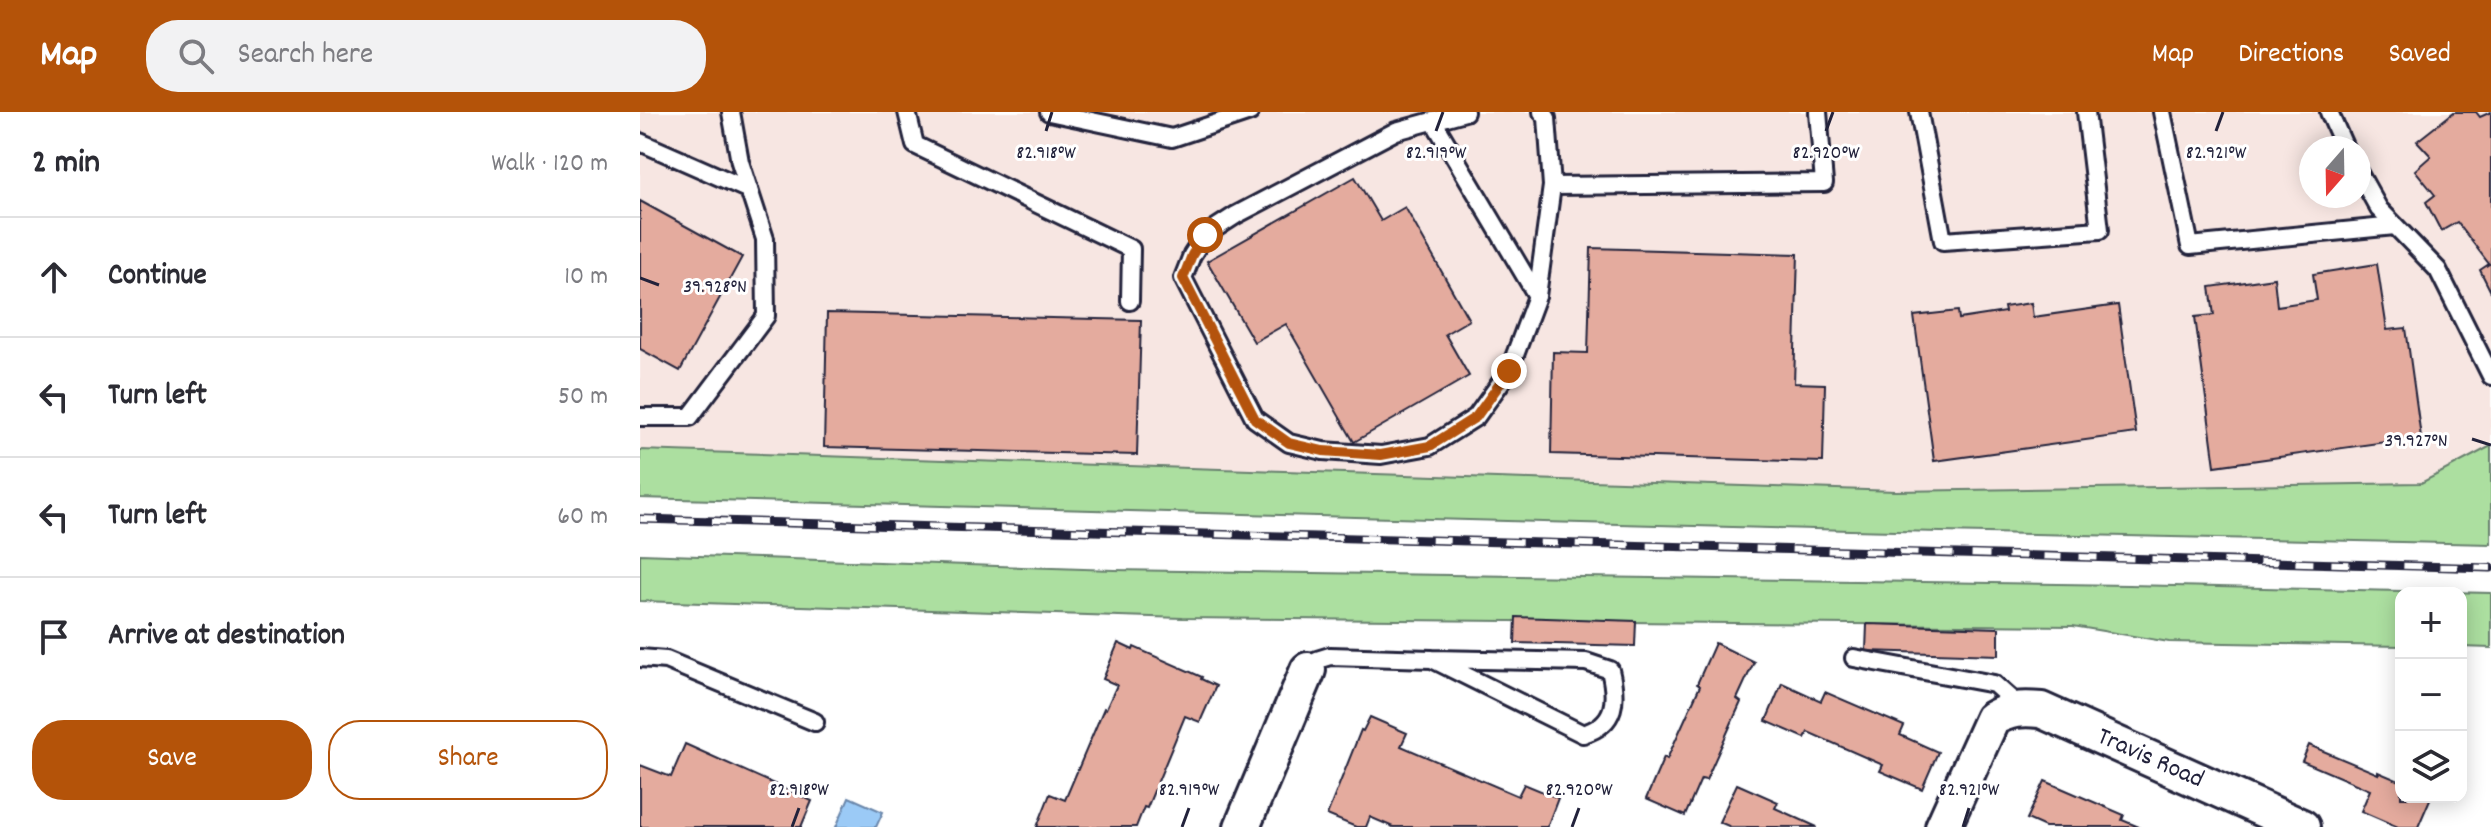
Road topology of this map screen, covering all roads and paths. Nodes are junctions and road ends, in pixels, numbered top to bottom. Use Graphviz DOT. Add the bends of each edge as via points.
graph roads {
  1 [pos="731,112"];
  2 [pos="907,112"];
  3 [pos="1049,112"];
  4 [pos="1250,112"];
  5 [pos="1465,112"];
  6 [pos="1542,112"];
  7 [pos="1818,112"];
  8 [pos="1919,112"];
  9 [pos="2086,112"];
  10 [pos="2162,112"];
  11 [pos="2329,112"];
  12 [pos="1434,122"];
  13 [pos="2340,136"];
  14 [pos="640,142"];
  15 [pos="1552,186"];
  16 [pos="749,190"];
  17 [pos="2371,195"];
  18 [pos="2395,226"];
  19 [pos="1537,296"];
  20 [pos="1130,301"];
  21 [pos="2491,376"];
  22 [pos="640,417"];
  23 [pos="640,658"];
  24 [pos="1854,658"];
  25 [pos="1432,659"];
  26 [pos="1308,670"];
  27 [pos="2031,709"];
  28 [pos="815,722"];
  29 [pos="1242,827"];
  30 [pos="1943,827"];
  31 [pos="2302,827"];
  1 -- 16 [label="lane"];
  2 -- 20 [label="lane" via="915,145 1131,249"];
  3 -- 4 [label="lane" via="1172,138"];
  5 -- 12 [label="lane"];
  6 -- 15 [label="lane" via="1547,118"];
  7 -- 15 [label="lane" via="1824,183"];
  8 -- 9 [label="lane" via="1943,241 2100,230"];
  10 -- 18 [label="lane" via="2190,246"];
  11 -- 13 [label="lane"];
  12 -- 19 [label="lane"];
  12 -- 19 [label="lane" via="1396,131 1236,215 1205,235 1192,255 1183,278 1255,419 1289,443 1323,451 1381,455 1430,446 1476,417 1509,371"];
  14 -- 16 [label="lane"];
  15 -- 19 [label="lane"];
  16 -- 22 [label="lane" via="765,239 766,316 690,417"];
  17 -- 18 [label="lane"];
  18 -- 21 [label="lane" via="2438,270"];
  23 -- 28 [label="lane" via="666,660"];
  24 -- 27 [label="lane" via="1994,684"];
  25 -- 25 [label="lane" via="1583,734 1597,730 1610,715 1616,695 1610,670 1586,662"];
  25 -- 26 [label="lane" via="1330,656"];
  26 -- 29 [label="street"];
  27 -- 30 [label="street" via="2006,711 1992,719"];
  27 -- 31 [label="street, Travis Road"];
}
